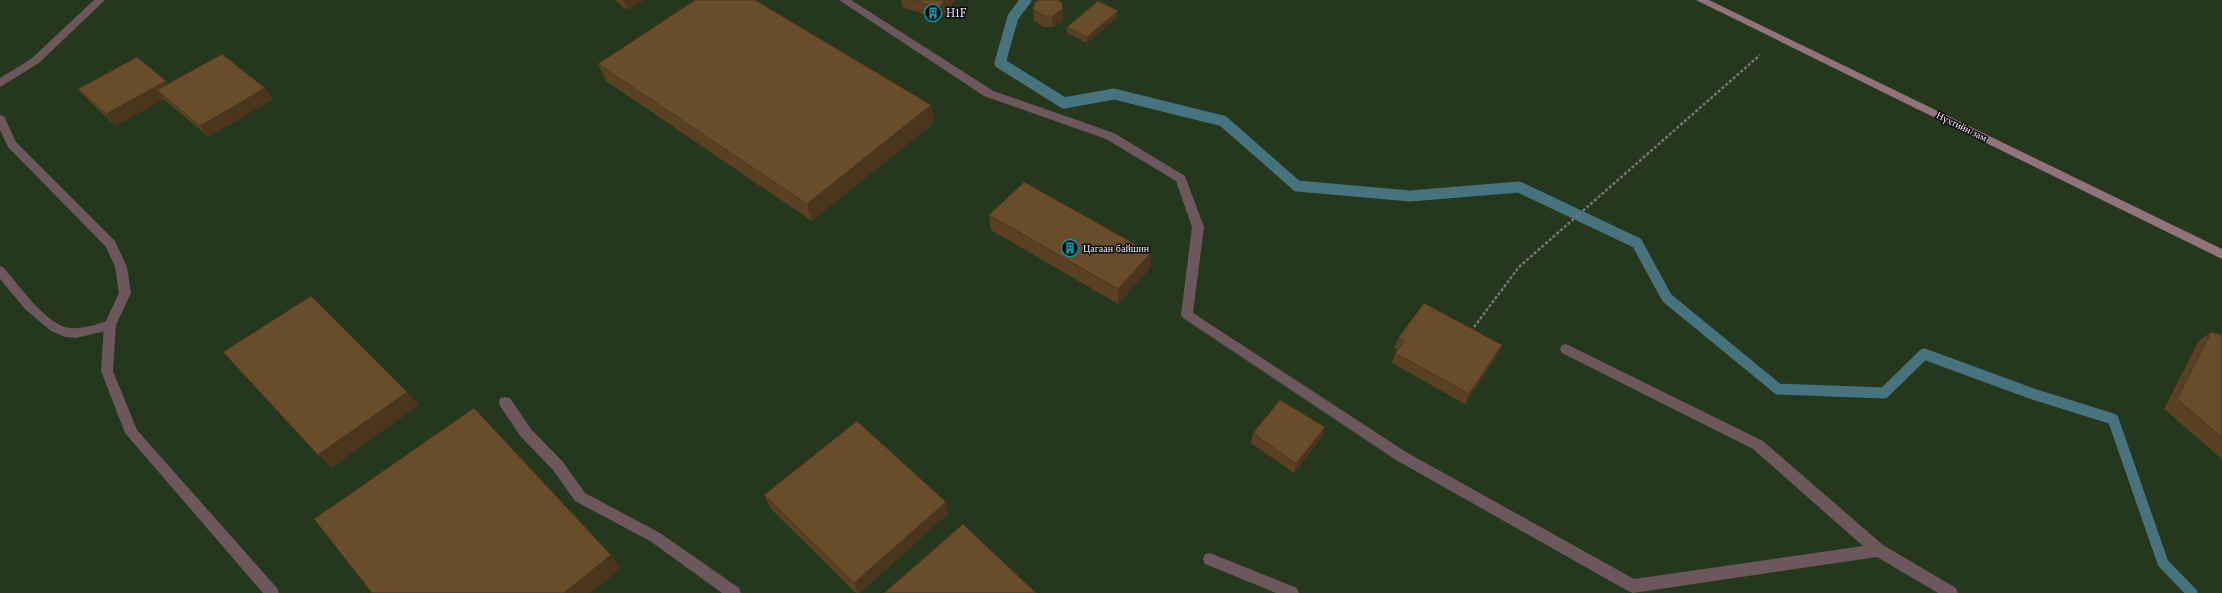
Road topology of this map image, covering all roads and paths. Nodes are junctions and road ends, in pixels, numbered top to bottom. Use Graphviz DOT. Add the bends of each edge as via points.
graph roads {
  1 [pos="100,0"];
  2 [pos="844,0"];
  3 [pos="1701,0"];
  4 [pos="1780,37"];
  5 [pos="0,83"];
  6 [pos="0,119"];
  7 [pos="2222,254"];
  8 [pos="0,271"];
  9 [pos="110,325"];
  10 [pos="1470,332"];
  11 [pos="1566,349"];
  12 [pos="506,402"];
  13 [pos="1878,550"];
  14 [pos="1210,558"];
  15 [pos="272,593"];
  16 [pos="734,593"];
  17 [pos="1292,593"];
  18 [pos="1951,593"];
  1 -- 5 [label="street" via="35,61"];
  2 -- 13 [label="street" via="988,94 1110,136 1181,179 1198,227 1187,315 1401,456 1633,586"];
  3 -- 4 [label="street, Нүхтийн зам"];
  4 -- 7 [label="street, Нүхтийн зам"];
  4 -- 10 [label="path" via="1519,267"];
  6 -- 9 [label="street" via="12,144 111,244 120,266 124,293"];
  8 -- 9 [label="street" via="38,315 65,332 84,332"];
  9 -- 15 [label="street" via="107,372 132,433"];
  11 -- 13 [label="street" via="1758,445"];
  12 -- 16 [label="street" via="526,433 558,466 580,497 656,537"];
  13 -- 18 [label="street"];
  14 -- 17 [label="street"];
}
